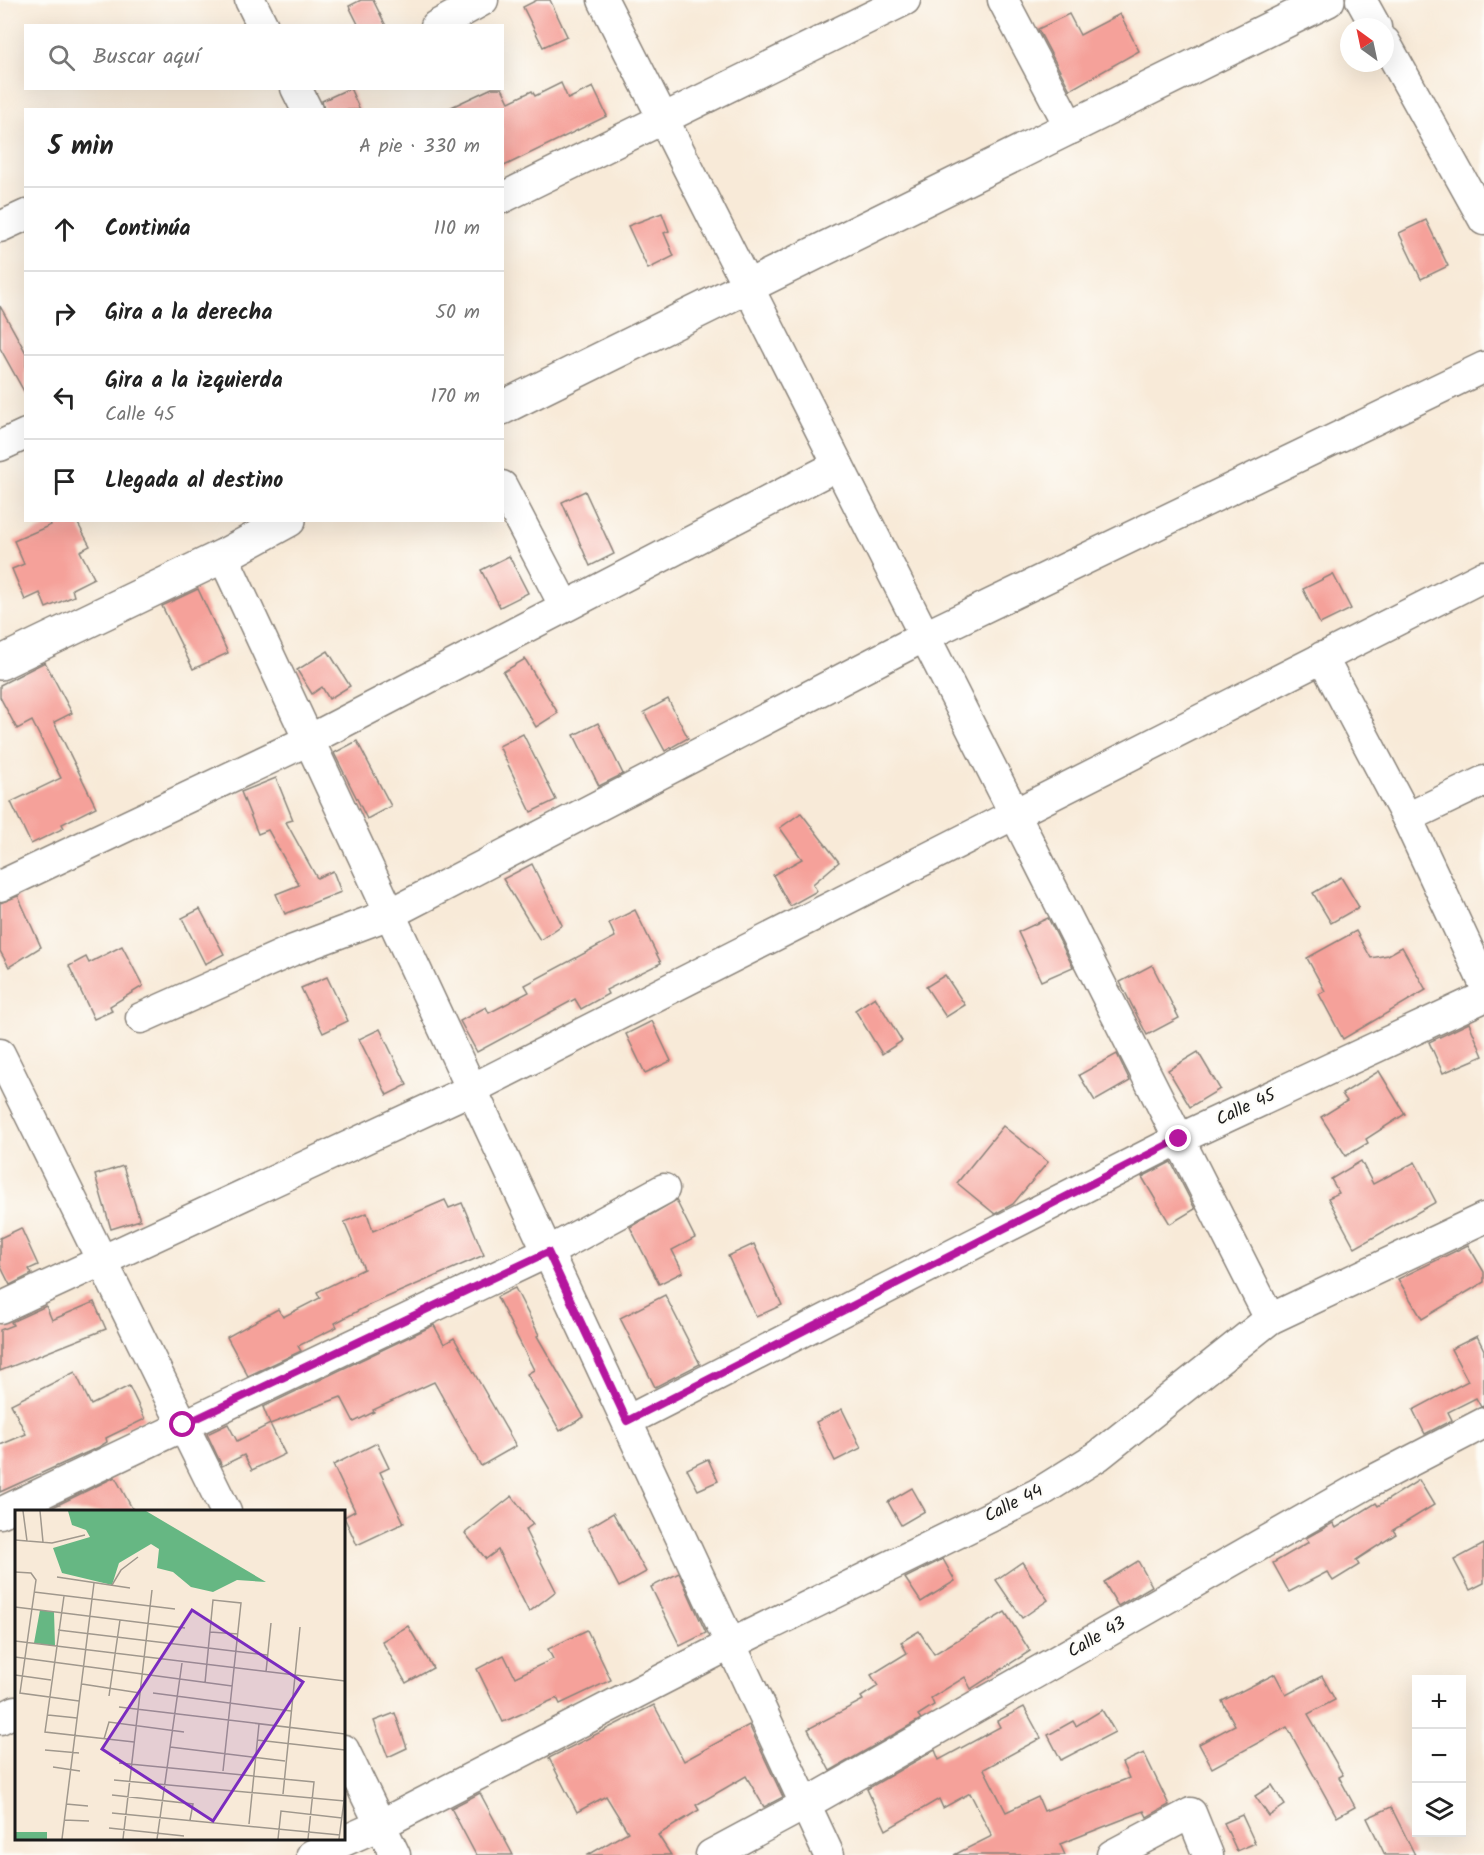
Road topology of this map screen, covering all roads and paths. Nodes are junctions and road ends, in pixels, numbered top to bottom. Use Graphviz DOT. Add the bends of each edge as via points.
graph roads {
  1 [pos="250,0"];
  2 [pos="483,0"];
  3 [pos="603,0"];
  4 [pos="905,0"];
  5 [pos="1003,0"];
  6 [pos="1328,0"];
  7 [pos="1361,0"];
  8 [pos="1371,18"];
  9 [pos="262,24"];
  10 [pos="440,24"];
  11 [pos="1394,58"];
  12 [pos="663,119"];
  13 [pos="1071,129"];
  14 [pos="504,197"];
  15 [pos="24,216"];
  16 [pos="1484,220"];
  17 [pos="0,227"];
  18 [pos="747,285"];
  19 [pos="1484,368"];
  20 [pos="504,407"];
  21 [pos="24,435"];
  22 [pos="0,446"];
  23 [pos="838,465"];
  24 [pos="504,490"];
  25 [pos="285,522"];
  26 [pos="223,556"];
  27 [pos="1484,576"];
  28 [pos="564,605"];
  29 [pos="925,636"];
  30 [pos="1322,657"];
  31 [pos="0,663"];
  32 [pos="309,740"];
  33 [pos="1484,781"];
  34 [pos="1014,813"];
  35 [pos="1407,818"];
  36 [pos="0,886"];
  37 [pos="390,914"];
  38 [pos="1484,983"];
  39 [pos="1484,997"];
  40 [pos="141,1018"];
  41 [pos="0,1054"];
  42 [pos="472,1089"];
  43 [pos="10,1101"];
  44 [pos="1179,1139"];
  45 [pos="664,1189"];
  46 [pos="1484,1218"];
  47 [pos="548,1252"];
  48 [pos="101,1260"];
  49 [pos="0,1308"];
  50 [pos="1270,1319"];
  51 [pos="627,1421"];
  52 [pos="1484,1424"];
  53 [pos="183,1425"];
  54 [pos="225,1510"];
  55 [pos="0,1513"];
  56 [pos="731,1644"];
  57 [pos="15,1712"];
  58 [pos="0,1719"];
  59 [pos="345,1752"];
  60 [pos="806,1804"];
  61 [pos="380,1825"];
  62 [pos="312,1855"];
  63 [pos="395,1855"];
  64 [pos="711,1855"];
  65 [pos="830,1855"];
  66 [pos="1112,1855"];
  67 [pos="1208,1855"];
  1 -- 9 [label="street"];
  2 -- 10 [label="street"];
  3 -- 12 [label="street"];
  4 -- 12 [label="street"];
  5 -- 13 [label="street"];
  6 -- 13 [label="street"];
  7 -- 8 [label="street"];
  11 -- 16 [label="street"];
  12 -- 14 [label="street"];
  12 -- 18 [label="street"];
  13 -- 18 [label="street"];
  15 -- 17 [label="street"];
  18 -- 20 [label="street"];
  18 -- 23 [label="street"];
  19 -- 29 [label="street"];
  21 -- 22 [label="street"];
  23 -- 28 [label="street"];
  23 -- 29 [label="street"];
  24 -- 28 [label="street"];
  25 -- 26 [label="street"];
  26 -- 31 [label="street"];
  26 -- 32 [label="street"];
  27 -- 30 [label="street"];
  28 -- 32 [label="street"];
  29 -- 34 [label="street"];
  29 -- 37 [label="street"];
  30 -- 34 [label="street"];
  30 -- 35 [label="street"];
  32 -- 36 [label="street"];
  32 -- 37 [label="street"];
  33 -- 35 [label="street"];
  34 -- 42 [label="street"];
  34 -- 44 [label="street"];
  35 -- 38 [label="street"];
  37 -- 40 [label="street" via="291,951"];
  37 -- 42 [label="street"];
  39 -- 44 [label="street, Calle 45"];
  41 -- 43 [label="street"];
  42 -- 47 [label="street"];
  42 -- 48 [label="street"];
  43 -- 48 [label="street"];
  44 -- 50 [label="street"];
  44 -- 51 [label="street, Calle 45"];
  45 -- 47 [label="street"];
  46 -- 50 [label="street, Calle 44"];
  47 -- 51 [label="street"];
  47 -- 53 [label="street"];
  48 -- 49 [label="street"];
  48 -- 53 [label="street"];
  50 -- 56 [label="street, Calle 44" via="1098,1456 1037,1494"];
  51 -- 56 [label="street"];
  52 -- 60 [label="street, Calle 43" via="1370,1482"];
  53 -- 54 [label="street"];
  53 -- 55 [label="street"];
  56 -- 60 [label="street"];
  56 -- 61 [label="street, Calle 44"];
  57 -- 58 [label="street"];
  59 -- 61 [label="street"];
  60 -- 64 [label="street, Calle 43"];
  60 -- 65 [label="street"];
  61 -- 62 [label="street, Calle 44"];
  61 -- 63 [label="street"];
  66 -- 67 [label="street" via="1191,1813"];
}
